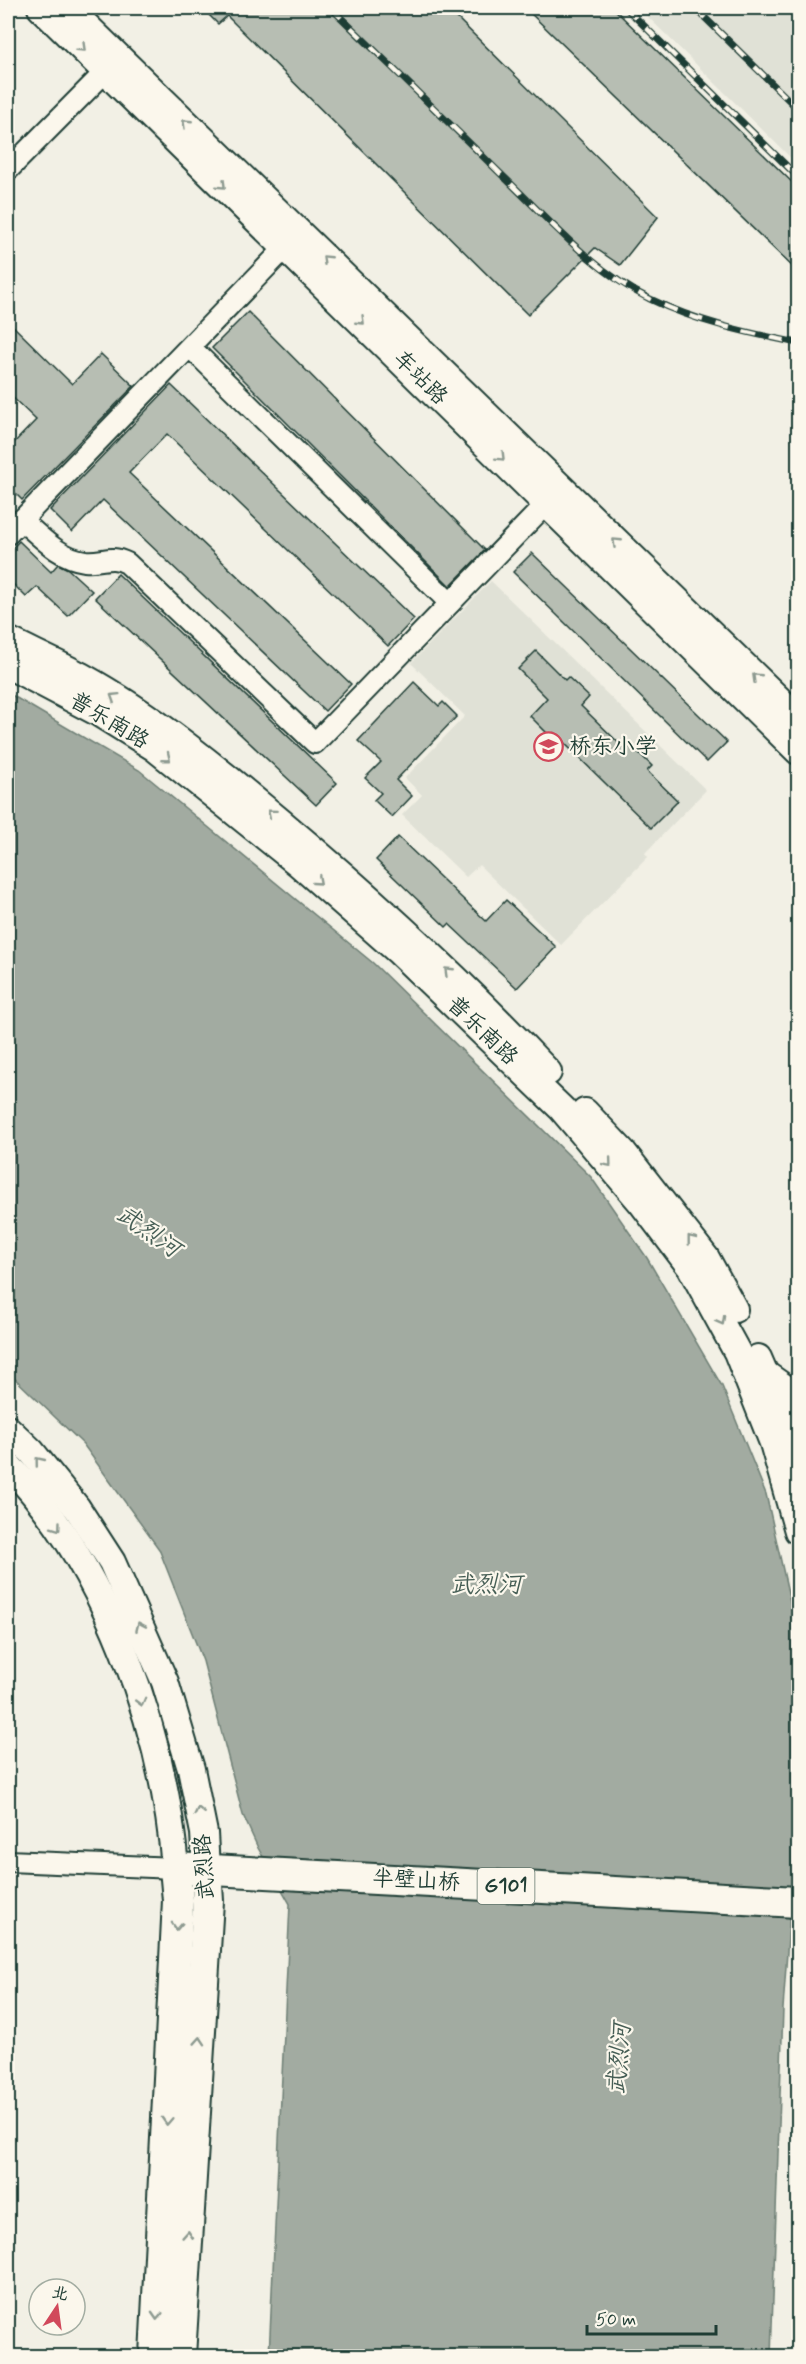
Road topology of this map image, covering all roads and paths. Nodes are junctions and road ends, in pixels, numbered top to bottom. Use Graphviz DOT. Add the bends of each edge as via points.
graph roads {
  1 [pos="40,8"];
  2 [pos="68,8"];
  3 [pos="106,71"];
  4 [pos="8,170"];
  5 [pos="286,247"];
  6 [pos="190,347"];
  7 [pos="547,503"];
  8 [pos="21,520"];
  9 [pos="8,534"];
  10 [pos="450,603"];
  11 [pos="8,640"];
  12 [pos="8,665"];
  13 [pos="798,718"];
  14 [pos="798,750"];
  15 [pos="765,1374"];
  16 [pos="798,1397"];
  17 [pos="8,1429"];
  18 [pos="798,1461"];
  19 [pos="8,1465"];
  20 [pos="798,1531"];
  21 [pos="8,1861"];
  22 [pos="175,1868"];
  23 [pos="206,1869"];
  24 [pos="798,1902"];
  25 [pos="155,2356"];
  26 [pos="180,2356"];
  1 -- 3 [label="main road, 车站路, one-way"];
  13 -- 2 [label="main road, 车站路, one-way"];
  3 -- 4 [label="street"];
  3 -- 5 [label="main road, 车站路, one-way"];
  5 -- 6 [label="street"];
  5 -- 7 [label="main road, 车站路, one-way"];
  6 -- 8 [label="street"];
  6 -- 10 [label="street"];
  7 -- 10 [label="street"];
  7 -- 14 [label="main road, 车站路"];
  8 -- 9 [label="street"];
  8 -- 10 [label="street" via="71,557 86,561 110,557 127,562 315,743"];
  15 -- 11 [label="main road, 普乐南路, one-way" via="706,1258 651,1187 623,1152 451,973 360,889 166,730 82,676"];
  12 -- 20 [label="main road, 普乐南路, one-way" via="155,748 398,951 562,1109 691,1268 738,1352 773,1443"];
  15 -- 16 [label="main road"];
  15 -- 18 [label="main road, 普乐南路"];
  23 -- 17 [label="main road, 武烈路, one-way" via="204,1833 191,1769 165,1682 112,1562 77,1508"];
  19 -- 22 [label="main road, 武烈路, one-way" via="60,1530 95,1587 134,1678 162,1782"];
  21 -- 22 [label="street"];
  22 -- 23 [label="highway, G101"];
  22 -- 25 [label="highway, 武烈路, one-way" via="178,1900"];
  23 -- 24 [label="highway, 半壁山桥 / G101"];
  26 -- 23 [label="highway, 武烈路, one-way" via="208,1901"];
}
